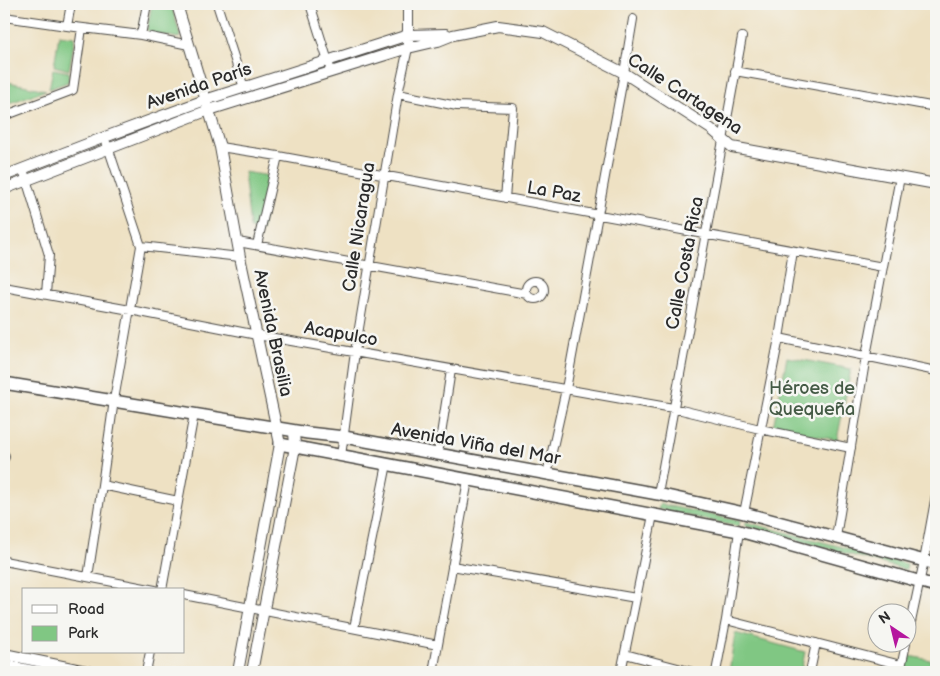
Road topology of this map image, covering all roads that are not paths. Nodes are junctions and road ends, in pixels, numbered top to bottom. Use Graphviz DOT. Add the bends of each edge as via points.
graph roads {
  1 [pos="71,4"];
  2 [pos="147,4"];
  3 [pos="217,4"];
  4 [pos="310,4"];
  5 [pos="408,4"];
  6 [pos="180,5"];
  7 [pos="4,17"];
  8 [pos="633,19"];
  9 [pos="67,26"];
  10 [pos="82,28"];
  11 [pos="141,35"];
  12 [pos="408,35"];
  13 [pos="453,35"];
  14 [pos="742,37"];
  15 [pos="190,45"];
  16 [pos="408,48"];
  17 [pos="328,61"];
  18 [pos="331,71"];
  19 [pos="735,71"];
  20 [pos="624,73"];
  21 [pos="244,88"];
  22 [pos="398,94"];
  23 [pos="207,105"];
  24 [pos="936,107"];
  25 [pos="4,116"];
  26 [pos="105,136"];
  27 [pos="723,141"];
  28 [pos="220,147"];
  29 [pos="109,148"];
  30 [pos="278,156"];
  31 [pos="23,168"];
  32 [pos="4,176"];
  33 [pos="384,176"];
  34 [pos="900,177"];
  35 [pos="26,181"];
  36 [pos="936,184"];
  37 [pos="4,189"];
  38 [pos="505,198"];
  39 [pos="598,215"];
  40 [pos="705,235"];
  41 [pos="238,242"];
  42 [pos="257,245"];
  43 [pos="141,246"];
  44 [pos="793,251"];
  45 [pos="240,257"];
  46 [pos="370,265"];
  47 [pos="883,267"];
  48 [pos="4,287"];
  49 [pos="46,294"];
  50 [pos="527,294"];
  51 [pos="130,310"];
  52 [pos="257,335"];
  53 [pos="779,338"];
  54 [pos="355,352"];
  55 [pos="866,356"];
  56 [pos="451,370"];
  57 [pos="936,371"];
  58 [pos="4,383"];
  59 [pos="566,389"];
  60 [pos="114,400"];
  61 [pos="673,408"];
  62 [pos="194,414"];
  63 [pos="277,428"];
  64 [pos="760,429"];
  65 [pos="294,431"];
  66 [pos="344,438"];
  67 [pos="280,444"];
  68 [pos="294,447"];
  69 [pos="851,448"];
  70 [pos="438,454"];
  71 [pos="341,456"];
  72 [pos="387,464"];
  73 [pos="547,474"];
  74 [pos="468,480"];
  75 [pos="102,485"];
  76 [pos="658,494"];
  77 [pos="936,495"];
  78 [pos="178,501"];
  79 [pos="744,513"];
  80 [pos="653,514"];
  81 [pos="739,531"];
  82 [pos="836,537"];
  83 [pos="4,560"];
  84 [pos="924,561"];
  85 [pos="936,564"];
  86 [pos="452,566"];
  87 [pos="88,577"];
  88 [pos="920,581"];
  89 [pos="936,586"];
  90 [pos="145,588"];
  91 [pos="162,588"];
  92 [pos="185,595"];
  93 [pos="636,598"];
  94 [pos="915,604"];
  95 [pos="250,608"];
  96 [pos="264,611"];
  97 [pos="726,620"];
  98 [pos="354,628"];
  99 [pos="816,643"];
  100 [pos="438,644"];
  101 [pos="4,654"];
  102 [pos="150,654"];
  103 [pos="625,654"];
  104 [pos="904,654"];
  105 [pos="4,665"];
  106 [pos="900,668"];
  107 [pos="38,672"];
  108 [pos="91,672"];
  109 [pos="146,672"];
  110 [pos="238,672"];
  111 [pos="252,672"];
  112 [pos="433,672"];
  113 [pos="621,672"];
  114 [pos="694,672"];
  115 [pos="716,672"];
  116 [pos="810,672"];
  1 -- 9 [label="street"];
  2 -- 11 [label="street"];
  3 -- 21 [label="street"];
  4 -- 17 [label="street"];
  5 -- 12 [label="street, Calle Nicaragua"];
  6 -- 15 [label="street, Avenida Brasilia"];
  7 -- 9 [label="street"];
  8 -- 20 [label="street"];
  9 -- 10 [label="street"];
  10 -- 11 [label="street"];
  10 -- 25 [label="street" via="73,90"];
  11 -- 15 [label="street"];
  12 -- 13 [label="street, Calle Cartagena"];
  12 -- 16 [label="street, Calle Nicaragua"];
  12 -- 17 [label="street, Avenida París"];
  13 -- 16 [label="street, Calle Cartagena"];
  13 -- 20 [label="street, Calle Cartagena" via="498,26 543,32"];
  14 -- 19 [label="street, Calle Costa Rica"];
  15 -- 23 [label="street, Avenida Brasilia"];
  16 -- 18 [label="street, Avenida París"];
  16 -- 22 [label="street, Calle Nicaragua"];
  17 -- 18 [label="street"];
  17 -- 21 [label="street, Avenida París"];
  18 -- 23 [label="street, Avenida París"];
  19 -- 24 [label="street"];
  19 -- 27 [label="street, Calle Costa Rica"];
  20 -- 27 [label="street, Calle Cartagena" via="711,129"];
  20 -- 39 [label="street"];
  21 -- 23 [label="street, Avenida París"];
  22 -- 33 [label="street, Calle Nicaragua"];
  22 -- 38 [label="street" via="457,106 513,108"];
  23 -- 26 [label="street, Avenida París"];
  23 -- 28 [label="street, Avenida Brasilia"];
  23 -- 29 [label="street, Avenida París"];
  26 -- 29 [label="street"];
  26 -- 31 [label="street, Avenida París"];
  27 -- 34 [label="street, Calle Cartagena" via="732,147"];
  27 -- 40 [label="street, Calle Costa Rica"];
  28 -- 30 [label="street, La Paz"];
  28 -- 41 [label="street, Avenida Brasilia"];
  29 -- 35 [label="street, Avenida París"];
  29 -- 43 [label="street"];
  30 -- 33 [label="street, La Paz"];
  30 -- 42 [label="street"];
  31 -- 32 [label="street, Avenida París"];
  31 -- 35 [label="street"];
  33 -- 38 [label="street, La Paz"];
  33 -- 46 [label="street, Calle Nicaragua"];
  34 -- 36 [label="street, Calle Cartagena"];
  34 -- 47 [label="street"];
  35 -- 37 [label="street, Avenida París"];
  35 -- 49 [label="street" via="49,255"];
  38 -- 39 [label="street, La Paz"];
  39 -- 40 [label="street, La Paz"];
  39 -- 59 [label="street"];
  40 -- 44 [label="street, La Paz"];
  40 -- 61 [label="street, Calle Costa Rica"];
  41 -- 42 [label="street"];
  41 -- 45 [label="street, Avenida Brasilia"];
  42 -- 46 [label="street"];
  43 -- 45 [label="street"];
  43 -- 51 [label="street"];
  44 -- 47 [label="street, La Paz"];
  44 -- 53 [label="street"];
  45 -- 52 [label="street, Avenida Brasilia"];
  46 -- 50 [label="street"];
  46 -- 54 [label="street, Calle Nicaragua"];
  47 -- 55 [label="street"];
  48 -- 49 [label="street, Acapulco"];
  49 -- 51 [label="street, Acapulco"];
  51 -- 52 [label="street, Acapulco"];
  51 -- 60 [label="street"];
  52 -- 54 [label="street, Acapulco"];
  52 -- 63 [label="street, Avenida Brasilia"];
  53 -- 55 [label="street"];
  53 -- 64 [label="street"];
  54 -- 56 [label="street, Acapulco"];
  54 -- 66 [label="street, Calle Nicaragua"];
  55 -- 57 [label="street"];
  55 -- 69 [label="street"];
  56 -- 59 [label="street, Acapulco"];
  56 -- 70 [label="street"];
  58 -- 60 [label="main road, Avenida Viña del Mar"];
  59 -- 61 [label="street, Acapulco"];
  59 -- 73 [label="street"];
  60 -- 62 [label="main road, Avenida Viña del Mar"];
  60 -- 75 [label="street"];
  61 -- 64 [label="street, Acapulco"];
  61 -- 76 [label="street, Calle Costa Rica"];
  62 -- 63 [label="main road, Avenida Viña del Mar"];
  62 -- 78 [label="street"];
  63 -- 65 [label="main road, Avenida Viña del Mar"];
  63 -- 67 [label="street, Avenida Brasilia"];
  64 -- 69 [label="street, Acapulco"];
  64 -- 79 [label="street"];
  65 -- 66 [label="main road, Avenida Viña del Mar"];
  65 -- 68 [label="street"];
  66 -- 70 [label="main road, Avenida Viña del Mar"];
  66 -- 71 [label="street, Calle Nicaragua"];
  67 -- 68 [label="main road, Avenida Viña del Mar"];
  67 -- 95 [label="street, Avenida Brasilia"];
  68 -- 71 [label="main road, Avenida Viña del Mar"];
  68 -- 96 [label="street"];
  69 -- 82 [label="street"];
  70 -- 73 [label="main road, Avenida Viña del Mar"];
  71 -- 72 [label="main road, Avenida Viña del Mar"];
  72 -- 74 [label="main road, Avenida Viña del Mar"];
  72 -- 98 [label="street"];
  73 -- 76 [label="main road, Avenida Viña del Mar"];
  74 -- 80 [label="main road, Avenida Viña del Mar"];
  74 -- 86 [label="street"];
  75 -- 78 [label="street"];
  75 -- 87 [label="street"];
  76 -- 79 [label="main road, Avenida Viña del Mar"];
  77 -- 84 [label="street"];
  78 -- 91 [label="street"];
  79 -- 82 [label="main road, Avenida Viña del Mar"];
  80 -- 81 [label="main road, Avenida Viña del Mar"];
  80 -- 93 [label="street"];
  81 -- 88 [label="main road, Avenida Viña del Mar"];
  81 -- 97 [label="street"];
  82 -- 84 [label="main road, Avenida Viña del Mar"];
  83 -- 87 [label="street"];
  84 -- 85 [label="main road, Avenida Viña del Mar"];
  84 -- 88 [label="street"];
  86 -- 93 [label="street"];
  86 -- 100 [label="street"];
  87 -- 90 [label="street"];
  88 -- 89 [label="main road, Avenida Viña del Mar"];
  88 -- 94 [label="street"];
  92 -- 95 [label="street"];
  93 -- 103 [label="street"];
  95 -- 96 [label="street"];
  95 -- 110 [label="street, Avenida Brasilia"];
  96 -- 98 [label="street"];
  96 -- 111 [label="street"];
  97 -- 99 [label="street"];
  97 -- 115 [label="street"];
  98 -- 100 [label="street"];
  99 -- 106 [label="street"];
  99 -- 116 [label="street"];
  100 -- 112 [label="street"];
  101 -- 108 [label="street"];
  102 -- 109 [label="street"];
  103 -- 113 [label="street"];
  103 -- 114 [label="street"];
  104 -- 106 [label="street"];
  105 -- 107 [label="street"];
}
